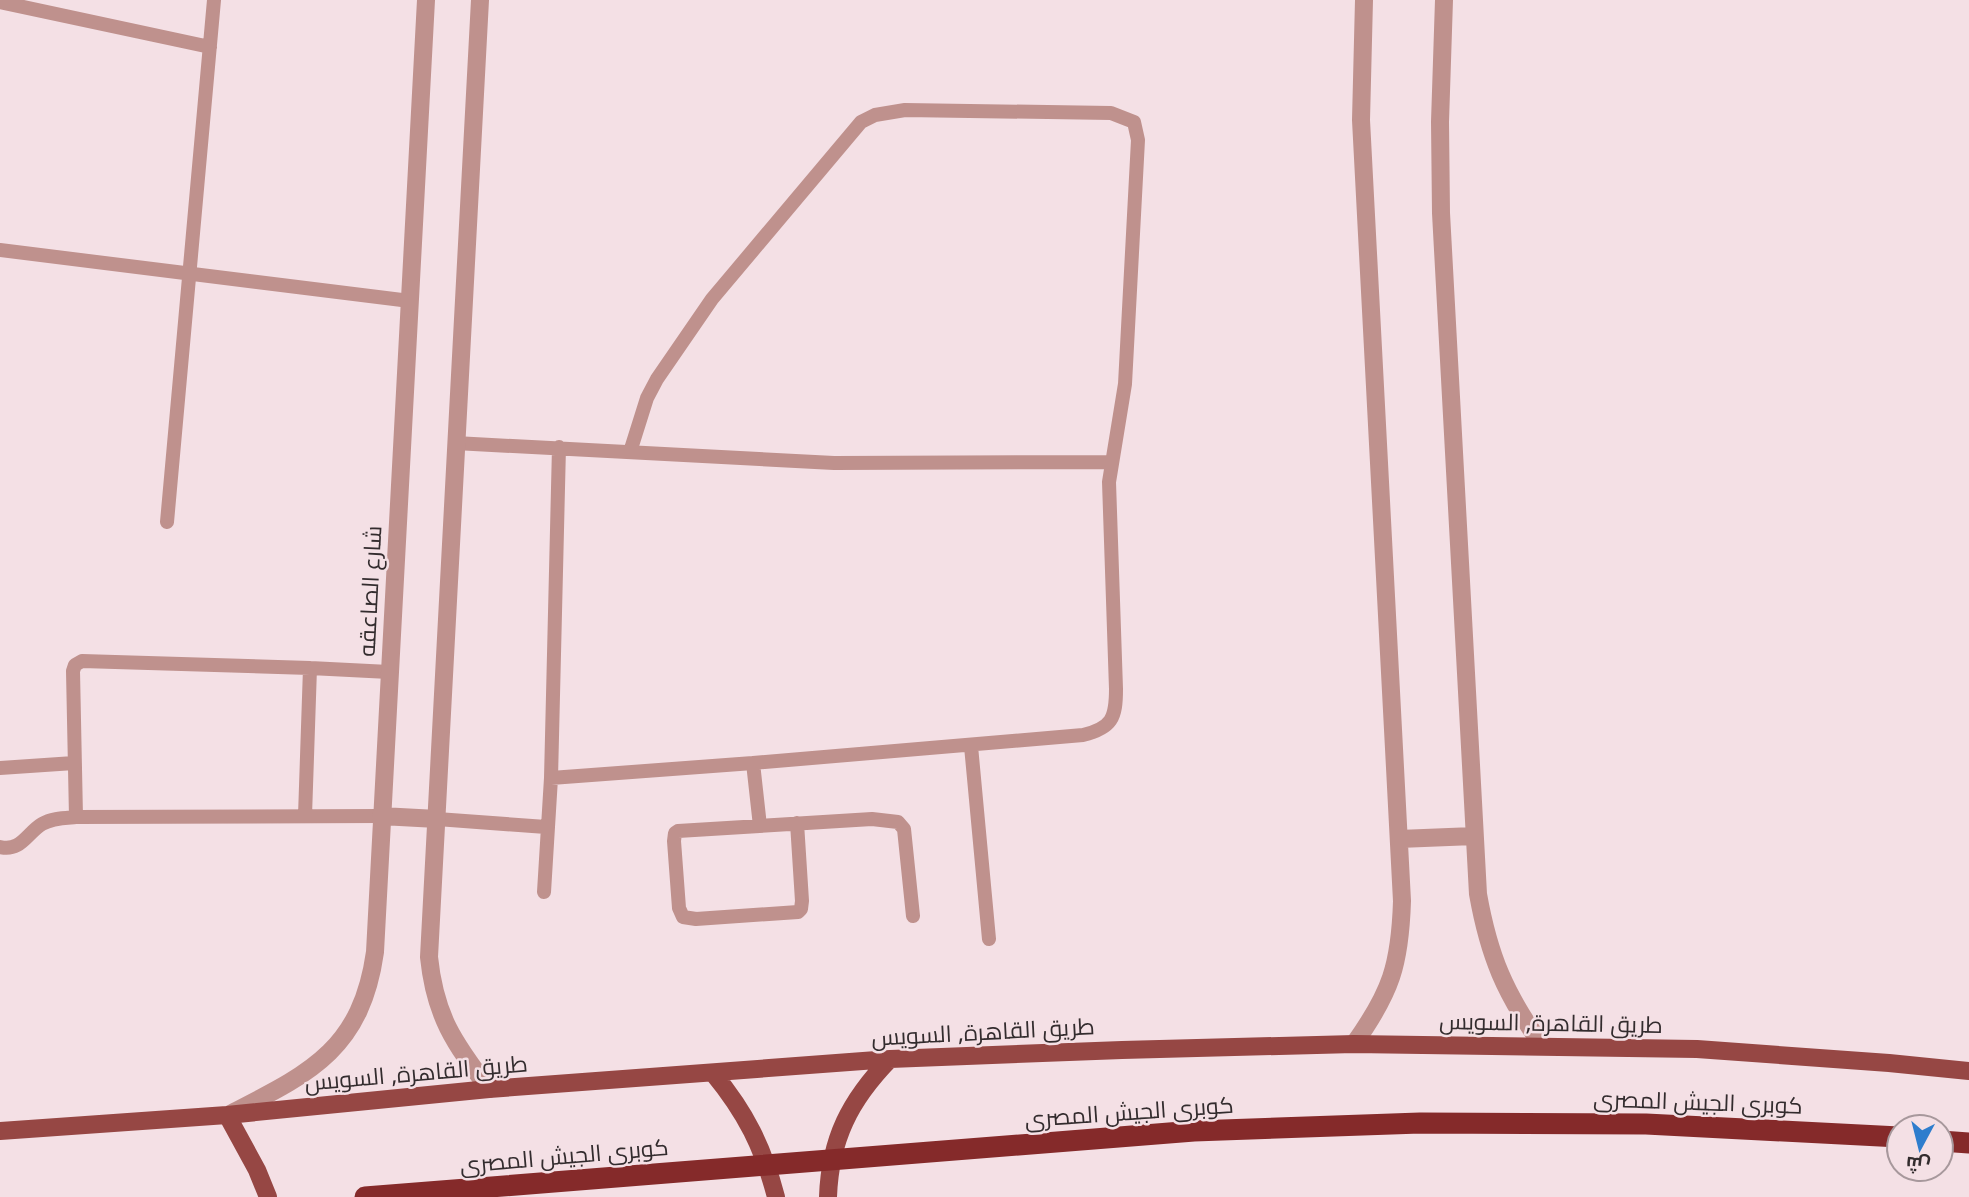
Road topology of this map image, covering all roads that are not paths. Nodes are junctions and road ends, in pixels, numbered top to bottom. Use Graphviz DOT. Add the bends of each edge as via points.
graph roads {
  1 [pos="214,0"];
  2 [pos="426,0"];
  3 [pos="480,0"];
  4 [pos="1364,0"];
  5 [pos="1444,0"];
  6 [pos="0,2"];
  7 [pos="210,47"];
  8 [pos="0,250"];
  9 [pos="190,274"];
  10 [pos="410,301"];
  11 [pos="455,443"];
  12 [pos="559,447"];
  13 [pos="630,452"];
  14 [pos="1111,462"];
  15 [pos="167,522"];
  16 [pos="310,667"];
  17 [pos="389,672"];
  18 [pos="971,746"];
  19 [pos="75,763"];
  20 [pos="753,763"];
  21 [pos="0,768"];
  22 [pos="551,778"];
  23 [pos="381,816"];
  24 [pos="75,817"];
  25 [pos="304,817"];
  26 [pos="437,819"];
  27 [pos="797,823"];
  28 [pos="760,826"];
  29 [pos="547,827"];
  30 [pos="1474,836"];
  31 [pos="1399,839"];
  32 [pos="0,847"];
  33 [pos="544,892"];
  34 [pos="913,916"];
  35 [pos="989,939"];
  36 [pos="1354,1044"];
  37 [pos="1542,1045"];
  38 [pos="890,1059"];
  39 [pos="1969,1071"];
  40 [pos="713,1073"];
  41 [pos="489,1089"];
  42 [pos="227,1115"];
  43 [pos="0,1130"];
  44 [pos="1885,1136"];
  45 [pos="268,1197"];
  46 [pos="365,1197"];
  47 [pos="776,1197"];
  48 [pos="828,1197"];
  1 -- 7 [label="lane"];
  2 -- 10 [label="street, شارع الصاعقه"];
  3 -- 11 [label="street"];
  4 -- 31 [label="street" via="1362,134"];
  5 -- 30 [label="street" via="1441,213"];
  6 -- 7 [label="lane"];
  7 -- 9 [label="lane"];
  8 -- 9 [label="lane"];
  9 -- 10 [label="lane"];
  9 -- 15 [label="lane"];
  10 -- 17 [label="street, شارع الصاعقه"];
  11 -- 12 [label="lane"];
  11 -- 26 [label="street"];
  12 -- 13 [label="lane"];
  12 -- 22 [label="lane"];
  13 -- 14 [label="lane" via="834,463"];
  13 -- 14 [label="lane" via="657,379 756,245 860,122 905,110 1111,113 1134,122 1138,140 1126,373"];
  14 -- 18 [label="lane" via="1109,532 1116,689 1112,720 1100,731 1083,735"];
  16 -- 17 [label="lane"];
  16 -- 19 [label="lane" via="82,661 73,671"];
  16 -- 25 [label="lane"];
  17 -- 23 [label="street, شارع الصاعقه"];
  18 -- 20 [label="lane"];
  18 -- 35 [label="lane"];
  19 -- 21 [label="lane"];
  19 -- 24 [label="lane"];
  20 -- 22 [label="lane"];
  20 -- 28 [label="lane"];
  22 -- 29 [label="lane"];
  23 -- 25 [label="lane"];
  23 -- 26 [label="street"];
  23 -- 42 [label="street, شارع الصاعقه" via="375,953 366,998 356,1018 329,1055 311,1070"];
  24 -- 25 [label="lane"];
  24 -- 32 [label="lane" via="43,824 16,846"];
  26 -- 29 [label="lane"];
  26 -- 41 [label="street" via="429,957 432,981 445,1025"];
  27 -- 28 [label="lane"];
  27 -- 28 [label="lane" via="802,901 798,912 683,917 675,833"];
  27 -- 34 [label="lane" via="898,822 907,841"];
  29 -- 33 [label="lane"];
  30 -- 31 [label="street"];
  30 -- 37 [label="street" via="1485,935 1517,1011"];
  31 -- 36 [label="street" via="1401,939 1392,977"];
  36 -- 37 [label="main road, طريق القاهرة, السويس"];
  36 -- 38 [label="main road, طريق القاهرة, السويس"];
  37 -- 39 [label="main road, طريق القاهرة, السويس" via="1697,1049"];
  38 -- 40 [label="main road, طريق القاهرة, السويس"];
  38 -- 48 [label="main road" via="849,1111 836,1142"];
  40 -- 41 [label="main road, طريق القاهرة, السويس"];
  40 -- 47 [label="main road" via="754,1131"];
  41 -- 42 [label="main road, طريق القاهرة, السويس"];
  42 -- 43 [label="main road, طريق القاهرة, السويس"];
  42 -- 45 [label="main road"];
  44 -- 46 [label="highway, كوبرى الجيش المصرى, bridge" via="1633,1124 1420,1123 1194,1131"];
}
